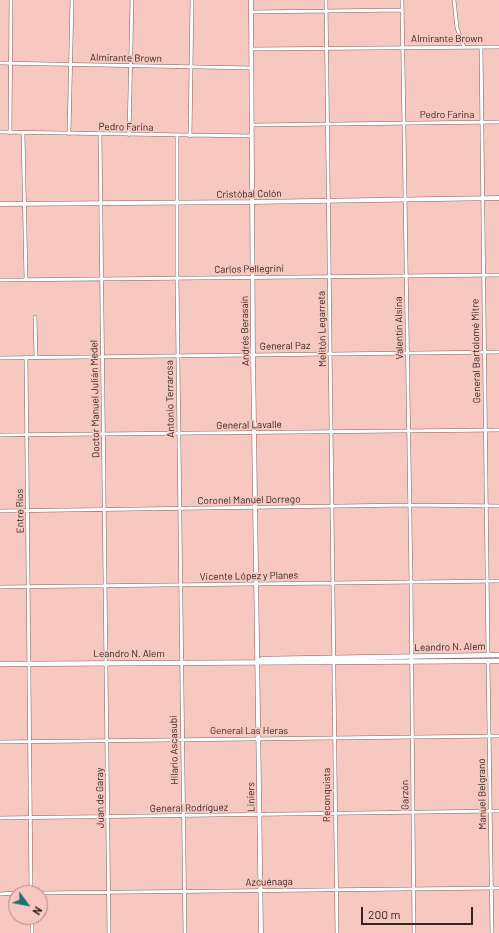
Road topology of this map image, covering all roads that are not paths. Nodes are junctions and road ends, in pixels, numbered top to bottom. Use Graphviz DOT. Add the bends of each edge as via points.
graph roads {
  1 [pos="11,0"];
  2 [pos="72,0"];
  3 [pos="132,0"];
  4 [pos="192,0"];
  5 [pos="251,0"];
  6 [pos="326,0"];
  7 [pos="402,0"];
  8 [pos="454,0"];
  9 [pos="326,10"];
  10 [pos="402,10"];
  11 [pos="251,12"];
  12 [pos="404,47"];
  13 [pos="464,47"];
  14 [pos="481,47"];
  15 [pos="499,47"];
  16 [pos="326,48"];
  17 [pos="252,49"];
  18 [pos="0,63"];
  19 [pos="11,63"];
  20 [pos="71,65"];
  21 [pos="131,66"];
  22 [pos="191,67"];
  23 [pos="252,68"];
  24 [pos="499,122"];
  25 [pos="404,123"];
  26 [pos="483,123"];
  27 [pos="328,124"];
  28 [pos="252,125"];
  29 [pos="0,132"];
  30 [pos="10,133"];
  31 [pos="23,133"];
  32 [pos="69,134"];
  33 [pos="100,135"];
  34 [pos="129,135"];
  35 [pos="177,136"];
  36 [pos="190,136"];
  37 [pos="252,136"];
  38 [pos="483,198"];
  39 [pos="499,198"];
  40 [pos="328,200"];
  41 [pos="405,200"];
  42 [pos="177,202"];
  43 [pos="252,202"];
  44 [pos="100,203"];
  45 [pos="0,204"];
  46 [pos="25,204"];
  47 [pos="484,275"];
  48 [pos="499,275"];
  49 [pos="328,276"];
  50 [pos="406,276"];
  51 [pos="177,278"];
  52 [pos="253,278"];
  53 [pos="101,279"];
  54 [pos="0,280"];
  55 [pos="26,280"];
  56 [pos="35,317"];
  57 [pos="408,352"];
  58 [pos="484,352"];
  59 [pos="499,352"];
  60 [pos="331,354"];
  61 [pos="178,355"];
  62 [pos="253,355"];
  63 [pos="103,356"];
  64 [pos="26,357"];
  65 [pos="36,357"];
  66 [pos="0,358"];
  67 [pos="408,430"];
  68 [pos="485,430"];
  69 [pos="499,430"];
  70 [pos="332,431"];
  71 [pos="255,433"];
  72 [pos="103,434"];
  73 [pos="178,434"];
  74 [pos="0,435"];
  75 [pos="27,435"];
  76 [pos="409,506"];
  77 [pos="486,506"];
  78 [pos="499,506"];
  79 [pos="255,508"];
  80 [pos="332,508"];
  81 [pos="180,509"];
  82 [pos="104,510"];
  83 [pos="0,511"];
  84 [pos="28,511"];
  85 [pos="499,581"];
  86 [pos="411,582"];
  87 [pos="487,582"];
  88 [pos="332,583"];
  89 [pos="257,584"];
  90 [pos="181,585"];
  91 [pos="105,586"];
  92 [pos="0,587"];
  93 [pos="29,587"];
  94 [pos="499,655"];
  95 [pos="488,658"];
  96 [pos="411,659"];
  97 [pos="333,660"];
  98 [pos="499,661"];
  99 [pos="258,662"];
  100 [pos="106,663"];
  101 [pos="182,663"];
  102 [pos="0,664"];
  103 [pos="30,664"];
  104 [pos="489,736"];
  105 [pos="499,736"];
  106 [pos="412,737"];
  107 [pos="259,738"];
  108 [pos="335,738"];
  109 [pos="182,739"];
  110 [pos="106,740"];
  111 [pos="30,741"];
  112 [pos="0,742"];
  113 [pos="490,812"];
  114 [pos="499,812"];
  115 [pos="414,813"];
  116 [pos="335,814"];
  117 [pos="259,815"];
  118 [pos="183,816"];
  119 [pos="31,817"];
  120 [pos="108,817"];
  121 [pos="0,818"];
  122 [pos="31,885"];
  123 [pos="492,888"];
  124 [pos="499,888"];
  125 [pos="336,889"];
  126 [pos="260,890"];
  127 [pos="413,890"];
  128 [pos="184,891"];
  129 [pos="109,892"];
  130 [pos="48,893"];
  131 [pos="109,933"];
  132 [pos="185,933"];
  133 [pos="261,933"];
  134 [pos="337,933"];
  135 [pos="414,933"];
  136 [pos="492,933"];
  1 -- 19 [label="street"];
  2 -- 20 [label="street"];
  3 -- 21 [label="street"];
  4 -- 22 [label="street"];
  5 -- 11 [label="street, Andrés Berasaín"];
  6 -- 9 [label="street, Melitón Legarreta"];
  7 -- 10 [label="street, Valentín Alsina"];
  8 -- 13 [label="street" via="457,28"];
  9 -- 10 [label="street"];
  9 -- 11 [label="street"];
  9 -- 16 [label="street, Melitón Legarreta"];
  10 -- 12 [label="street, Valentín Alsina"];
  11 -- 17 [label="street, Andrés Berasaín"];
  12 -- 13 [label="street, Almirante Brown"];
  12 -- 16 [label="street, Almirante Brown"];
  12 -- 25 [label="street, Valentín Alsina"];
  13 -- 14 [label="street, Almirante Brown"];
  14 -- 15 [label="street, Almirante Brown"];
  14 -- 26 [label="street, General Bartolomé Mitre"];
  16 -- 17 [label="street, Almirante Brown"];
  16 -- 27 [label="street, Melitón Legarreta"];
  17 -- 23 [label="street, Andrés Berasaín"];
  18 -- 19 [label="street, Almirante Brown"];
  19 -- 20 [label="street, Almirante Brown"];
  19 -- 30 [label="street"];
  20 -- 21 [label="street, Almirante Brown"];
  20 -- 32 [label="street"];
  21 -- 22 [label="street, Almirante Brown"];
  21 -- 34 [label="street"];
  22 -- 23 [label="street, Almirante Brown"];
  22 -- 36 [label="street"];
  23 -- 28 [label="street, Andrés Berasaín"];
  24 -- 26 [label="street, Pedro Farina"];
  25 -- 26 [label="street, Pedro Farina"];
  25 -- 27 [label="street, Pedro Farina"];
  25 -- 41 [label="street, Valentín Alsina"];
  26 -- 38 [label="street, General Bartolomé Mitre"];
  27 -- 28 [label="street, Pedro Farina"];
  27 -- 40 [label="street, Melitón Legarreta"];
  28 -- 37 [label="street, Andrés Berasaín"];
  29 -- 30 [label="street, Pedro Farina"];
  30 -- 31 [label="street, Pedro Farina"];
  31 -- 32 [label="street, Pedro Farina"];
  31 -- 46 [label="street"];
  32 -- 33 [label="street, Pedro Farina"];
  33 -- 34 [label="street, Pedro Farina"];
  33 -- 44 [label="street, Doctor Manuel Julián Medel"];
  34 -- 35 [label="street, Pedro Farina"];
  35 -- 36 [label="street, Pedro Farina"];
  35 -- 42 [label="street, Antonio Terrarosa"];
  36 -- 37 [label="street, Pedro Farina"];
  37 -- 43 [label="street, Andrés Berasaín"];
  38 -- 39 [label="street, Cristóbal Colón"];
  38 -- 41 [label="street, Cristóbal Colón"];
  38 -- 47 [label="street, General Bartolomé Mitre"];
  40 -- 41 [label="street, Cristóbal Colón"];
  40 -- 43 [label="street, Cristóbal Colón"];
  40 -- 49 [label="street, Melitón Legarreta"];
  41 -- 50 [label="street, Valentín Alsina"];
  42 -- 43 [label="street, Cristóbal Colón"];
  42 -- 44 [label="street, Cristóbal Colón"];
  42 -- 51 [label="street, Antonio Terrarosa"];
  43 -- 52 [label="street, Andrés Berasaín"];
  44 -- 46 [label="street, Cristóbal Colón"];
  44 -- 53 [label="street, Doctor Manuel Julián Medel"];
  45 -- 46 [label="street, Cristóbal Colón"];
  46 -- 55 [label="street"];
  47 -- 48 [label="street, Carlos Pellegrini"];
  47 -- 50 [label="street, Carlos Pellegrini"];
  47 -- 58 [label="street, General Bartolomé Mitre"];
  49 -- 50 [label="street, Carlos Pellegrini"];
  49 -- 52 [label="street, Carlos Pellegrini"];
  49 -- 60 [label="street, Melitón Legarreta"];
  50 -- 57 [label="street, Valentín Alsina"];
  51 -- 52 [label="street, Carlos Pellegrini"];
  51 -- 53 [label="street, Carlos Pellegrini"];
  51 -- 61 [label="street, Antonio Terrarosa"];
  52 -- 62 [label="street, Andrés Berasaín"];
  53 -- 55 [label="street, Carlos Pellegrini"];
  53 -- 63 [label="street, Doctor Manuel Julián Medel"];
  54 -- 55 [label="street, Carlos Pellegrini"];
  56 -- 65 [label="street"];
  57 -- 58 [label="street, General Paz"];
  57 -- 60 [label="street, General Paz"];
  57 -- 67 [label="street, Valentín Alsina"];
  58 -- 59 [label="street, General Paz"];
  58 -- 68 [label="street, General Bartolomé Mitre"];
  60 -- 62 [label="street, General Paz"];
  60 -- 70 [label="street, Melitón Legarreta"];
  61 -- 62 [label="street, General Paz"];
  61 -- 63 [label="street, General Paz"];
  61 -- 73 [label="street, Antonio Terrarosa"];
  62 -- 71 [label="street, Andrés Berasaín"];
  63 -- 65 [label="street, General Paz"];
  63 -- 72 [label="street, Doctor Manuel Julián Medel"];
  64 -- 65 [label="street, General Paz"];
  64 -- 66 [label="street, General Paz"];
  64 -- 75 [label="street, Entre Ríos"];
  67 -- 68 [label="street, General Lavalle"];
  67 -- 70 [label="street, General Lavalle"];
  67 -- 76 [label="street, Valentín Alsina"];
  68 -- 69 [label="street, General Lavalle"];
  68 -- 77 [label="street, General Bartolomé Mitre"];
  70 -- 71 [label="street, General Lavalle"];
  70 -- 80 [label="street, Melitón Legarreta"];
  71 -- 73 [label="street, General Lavalle"];
  71 -- 79 [label="street, Andrés Berasaín"];
  72 -- 73 [label="street, General Lavalle"];
  72 -- 75 [label="street, General Lavalle"];
  72 -- 82 [label="street, Doctor Manuel Julián Medel"];
  73 -- 81 [label="street, Antonio Terrarosa"];
  74 -- 75 [label="street, General Lavalle"];
  75 -- 84 [label="street, Entre Ríos"];
  76 -- 77 [label="street, Coronel Manuel Dorrego"];
  76 -- 80 [label="street, Coronel Manuel Dorrego"];
  76 -- 86 [label="street, Valentín Alsina"];
  77 -- 78 [label="street, Coronel Manuel Dorrego"];
  77 -- 87 [label="street, General Bartolomé Mitre"];
  79 -- 80 [label="street, Coronel Manuel Dorrego"];
  79 -- 81 [label="street, Coronel Manuel Dorrego"];
  79 -- 89 [label="street, Andrés Berasaín"];
  80 -- 88 [label="street, Melitón Legarreta"];
  81 -- 82 [label="street, Coronel Manuel Dorrego"];
  81 -- 90 [label="street, Antonio Terrarosa"];
  82 -- 84 [label="street, Coronel Manuel Dorrego"];
  82 -- 91 [label="street, Doctor Manuel Julián Medel"];
  83 -- 84 [label="street, Coronel Manuel Dorrego"];
  84 -- 93 [label="street, Entre Ríos"];
  85 -- 87 [label="street, Vicente López y Planes"];
  86 -- 87 [label="street, Vicente López y Planes"];
  86 -- 88 [label="street, Vicente López y Planes"];
  86 -- 96 [label="street, Valentín Alsina"];
  87 -- 95 [label="street, General Bartolomé Mitre"];
  88 -- 89 [label="street, Vicente López y Planes"];
  88 -- 97 [label="street, Melitón Legarreta"];
  89 -- 90 [label="street, Vicente López y Planes"];
  89 -- 99 [label="street, Andrés Berasaín"];
  90 -- 91 [label="street, Vicente López y Planes"];
  90 -- 101 [label="street, Antonio Terrarosa"];
  91 -- 93 [label="street, Vicente López y Planes"];
  91 -- 100 [label="street, Doctor Manuel Julián Medel"];
  92 -- 93 [label="street, Vicente López y Planes"];
  93 -- 103 [label="street, Entre Ríos"];
  94 -- 95 [label="main road, Leandro N. Alem"];
  95 -- 96 [label="main road, Leandro N. Alem"];
  95 -- 98 [label="main road, Leandro N. Alem"];
  95 -- 104 [label="street, Manuel Belgrano"];
  96 -- 97 [label="main road, Leandro N. Alem"];
  96 -- 106 [label="street, Garzón"];
  97 -- 99 [label="main road, Leandro N. Alem" via="262,659"];
  97 -- 108 [label="street, Reconquista"];
  99 -- 101 [label="main road, Leandro N. Alem"];
  99 -- 107 [label="street, Liniers"];
  100 -- 101 [label="main road, Leandro N. Alem"];
  100 -- 103 [label="main road, Leandro N. Alem"];
  100 -- 110 [label="street, Juan de Garay"];
  101 -- 109 [label="street, Hilario Ascasubi"];
  102 -- 103 [label="main road, Leandro N. Alem"];
  103 -- 111 [label="street, Entre Ríos"];
  104 -- 105 [label="street, General Las Heras"];
  104 -- 106 [label="street, General Las Heras"];
  104 -- 113 [label="street, Manuel Belgrano"];
  106 -- 108 [label="street, General Las Heras"];
  106 -- 115 [label="street, Garzón"];
  107 -- 108 [label="street, General Las Heras"];
  107 -- 109 [label="street, General Las Heras"];
  107 -- 117 [label="street, Liniers"];
  108 -- 116 [label="street, Reconquista"];
  109 -- 110 [label="street, General Las Heras"];
  109 -- 118 [label="street, Hilario Ascasubi"];
  110 -- 111 [label="street, General Las Heras"];
  110 -- 120 [label="street, Juan de Garay"];
  111 -- 112 [label="street, General Las Heras"];
  111 -- 119 [label="street, Entre Ríos"];
  113 -- 114 [label="street, General Rodríguez"];
  113 -- 115 [label="street, General Rodríguez"];
  113 -- 123 [label="street, Manuel Belgrano"];
  115 -- 116 [label="street, General Rodríguez"];
  115 -- 127 [label="street, Garzón"];
  116 -- 117 [label="street, General Rodríguez"];
  116 -- 125 [label="street, Reconquista"];
  117 -- 118 [label="street, General Rodríguez"];
  117 -- 126 [label="street, Liniers"];
  118 -- 120 [label="street, General Rodríguez"];
  118 -- 128 [label="street, Hilario Ascasubi"];
  119 -- 120 [label="street, General Rodríguez"];
  119 -- 121 [label="street, General Rodríguez"];
  119 -- 122 [label="street, Entre Ríos"];
  120 -- 129 [label="street, Juan de Garay"];
  123 -- 124 [label="street, Azcuénaga"];
  123 -- 127 [label="street, Azcuénaga"];
  123 -- 136 [label="street, Manuel Belgrano"];
  125 -- 126 [label="street, Azcuénaga"];
  125 -- 127 [label="street, Azcuénaga"];
  125 -- 134 [label="street, Reconquista"];
  126 -- 128 [label="street, Azcuénaga"];
  126 -- 133 [label="street, Liniers"];
  127 -- 135 [label="street, Garzón"];
  128 -- 129 [label="street, Azcuénaga"];
  128 -- 132 [label="street, Hilario Ascasubi"];
  129 -- 130 [label="street, Azcuénaga"];
  129 -- 131 [label="street, Juan de Garay"];
}
